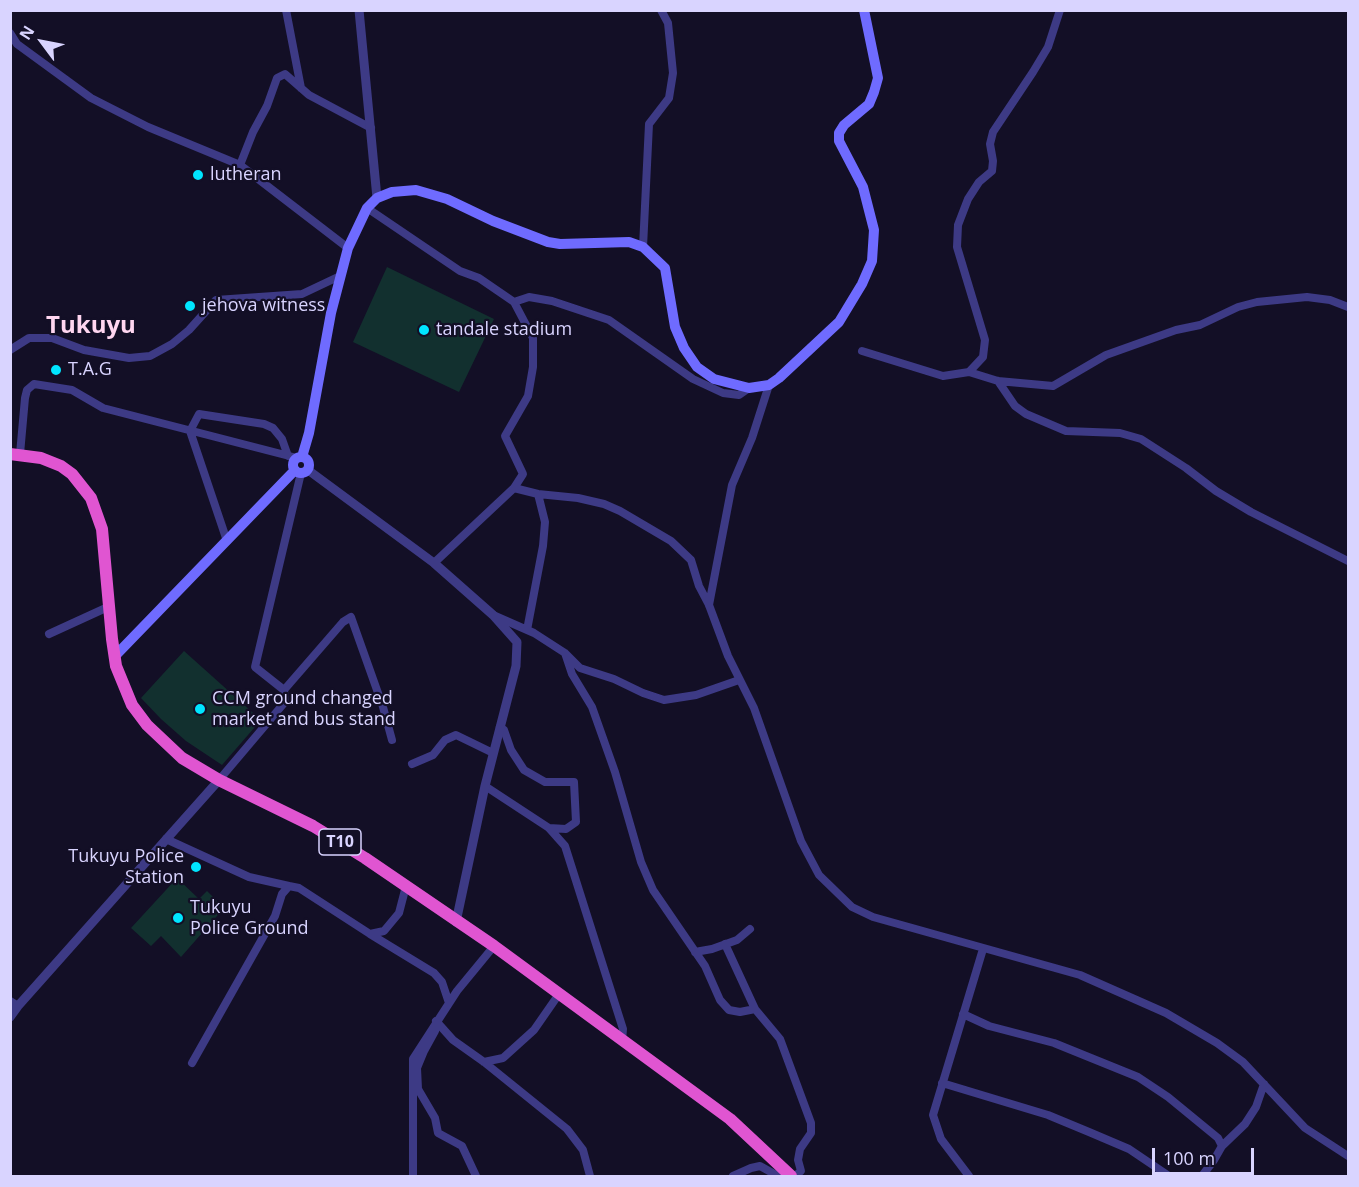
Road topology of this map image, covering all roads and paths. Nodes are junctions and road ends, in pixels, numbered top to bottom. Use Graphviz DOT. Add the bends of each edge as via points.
graph roads {
  1 [pos="286,10"];
  2 [pos="359,10"];
  3 [pos="661,10"];
  4 [pos="864,10"];
  5 [pos="1060,10"];
  6 [pos="10,33"];
  7 [pos="301,88"];
  8 [pos="371,128"];
  9 [pos="240,165"];
  10 [pos="377,198"];
  11 [pos="367,208"];
  12 [pos="643,247"];
  13 [pos="348,248"];
  14 [pos="340,276"];
  15 [pos="514,302"];
  16 [pos="1348,307"];
  17 [pos="10,350"];
  18 [pos="862,351"];
  19 [pos="969,372"];
  20 [pos="998,381"];
  21 [pos="769,385"];
  22 [pos="749,388"];
  23 [pos="190,431"];
  24 [pos="15,454"];
  25 [pos="298,464"];
  26 [pos="514,488"];
  27 [pos="538,494"];
  28 [pos="226,541"];
  29 [pos="1348,561"];
  30 [pos="434,563"];
  31 [pos="710,604"];
  32 [pos="108,607"];
  33 [pos="493,615"];
  34 [pos="527,630"];
  35 [pos="49,634"];
  36 [pos="565,653"];
  37 [pos="115,656"];
  38 [pos="739,680"];
  39 [pos="284,690"];
  40 [pos="500,727"];
  41 [pos="392,740"];
  42 [pos="494,753"];
  43 [pos="412,764"];
  44 [pos="219,780"];
  45 [pos="485,786"];
  46 [pos="549,828"];
  47 [pos="166,839"];
  48 [pos="289,886"];
  49 [pos="406,886"];
  50 [pos="456,922"];
  51 [pos="750,929"];
  52 [pos="370,934"];
  53 [pos="725,944"];
  54 [pos="494,946"];
  55 [pos="983,949"];
  56 [pos="695,952"];
  57 [pos="559,994"];
  58 [pos="14,1003"];
  59 [pos="449,1003"];
  60 [pos="755,1009"];
  61 [pos="963,1014"];
  62 [pos="10,1017"];
  63 [pos="436,1021"];
  64 [pos="622,1041"];
  65 [pos="484,1062"];
  66 [pos="192,1063"];
  67 [pos="942,1083"];
  68 [pos="1264,1084"];
  69 [pos="1222,1146"];
  70 [pos="1348,1156"];
  71 [pos="799,1175"];
  72 [pos="413,1176"];
  73 [pos="476,1176"];
  74 [pos="590,1176"];
  75 [pos="733,1176"];
  76 [pos="778,1176"];
  77 [pos="969,1176"];
  78 [pos="1169,1176"];
  79 [pos="1202,1176"];
  1 -- 7 [label="street"];
  2 -- 8 [label="street"];
  3 -- 12 [label="street" via="668,23 673,74 669,98 650,124"];
  4 -- 21 [label="main road" via="878,78 869,104 844,125 839,141 863,187 874,231 872,261 839,322"];
  5 -- 19 [label="street" via="1048,47 993,132 992,171 979,182 958,225 957,247 985,340 983,357"];
  6 -- 9 [label="street" via="17,44 91,98 148,127"];
  7 -- 8 [label="street"];
  7 -- 9 [label="street" via="285,74 277,78"];
  8 -- 10 [label="street"];
  9 -- 13 [label="street"];
  10 -- 11 [label="main road"];
  10 -- 12 [label="main road" via="416,190 548,242 629,242"];
  11 -- 13 [label="main road"];
  11 -- 15 [label="street"];
  12 -- 22 [label="main road" via="665,268 675,327 697,368 714,379"];
  13 -- 14 [label="main road"];
  14 -- 17 [label="street" via="302,294 216,300 189,330 150,356 129,358 96,352 52,338 29,338"];
  14 -- 25 [label="main road" via="309,433"];
  15 -- 22 [label="street" via="529,297 552,301 609,320 693,380 723,393 739,395"];
  15 -- 26 [label="street" via="533,338 533,367 528,396 504,436 523,474"];
  16 -- 20 [label="street" via="1307,297 1257,302 1106,355 1053,386"];
  18 -- 19 [label="street" via="943,376"];
  19 -- 20 [label="street"];
  20 -- 29 [label="street" via="1015,406 1026,414 1066,431 1120,433 1141,440 1251,512"];
  21 -- 22 [label="main road"];
  21 -- 31 [label="street" via="732,485"];
  23 -- 24 [label="street" via="104,408 72,390 34,384 27,390"];
  23 -- 25 [label="street"];
  23 -- 25 [label="street" via="201,413 264,424 279,433"];
  23 -- 28 [label="street"];
  24 -- 32 [label="highway, T10" via="61,466 91,498 102,529"];
  25 -- 28 [label="main road"];
  25 -- 30 [label="street"];
  25 -- 39 [label="street" via="255,667"];
  26 -- 27 [label="street"];
  26 -- 30 [label="street"];
  27 -- 31 [label="street" via="604,504 671,541 691,560"];
  27 -- 34 [label="street" via="545,522"];
  28 -- 37 [label="main road"];
  30 -- 33 [label="street"];
  31 -- 38 [label="street"];
  32 -- 35 [label="street"];
  32 -- 37 [label="highway, T10"];
  33 -- 34 [label="street"];
  33 -- 40 [label="street" via="517,642 516,666"];
  34 -- 36 [label="street"];
  36 -- 38 [label="street" via="580,668 664,700 696,695"];
  36 -- 56 [label="street" via="572,674 592,707 653,890"];
  37 -- 44 [label="highway, T10" via="132,705 147,725 182,758"];
  38 -- 55 [label="street" via="754,708 801,841 819,875 852,907 873,917"];
  39 -- 41 [label="street" via="351,617"];
  39 -- 44 [label="street" via="285,702"];
  40 -- 42 [label="street"];
  40 -- 46 [label="street" via="524,770 545,782 574,782 576,822 566,829"];
  42 -- 43 [label="street" via="456,735 445,740 433,755"];
  42 -- 45 [label="street"];
  44 -- 47 [label="street"];
  44 -- 49 [label="highway, T10" via="313,826"];
  45 -- 46 [label="street"];
  45 -- 50 [label="street"];
  46 -- 64 [label="street" via="565,846 623,1029"];
  47 -- 48 [label="street" via="249,877"];
  47 -- 58 [label="street"];
  48 -- 52 [label="street"];
  48 -- 66 [label="street"];
  49 -- 50 [label="highway, T10"];
  49 -- 52 [label="street" via="399,913 384,931"];
  50 -- 54 [label="highway, T10"];
  51 -- 53 [label="street"];
  52 -- 59 [label="street" via="434,973 442,982"];
  53 -- 56 [label="street"];
  53 -- 60 [label="street"];
  54 -- 57 [label="highway, T10"];
  54 -- 59 [label="street"];
  55 -- 61 [label="street"];
  55 -- 68 [label="street" via="1080,975 1166,1013 1243,1062"];
  56 -- 60 [label="street" via="729,1010"];
  57 -- 64 [label="highway, T10"];
  57 -- 65 [label="street" via="534,1030 503,1058"];
  58 -- 62 [label="street"];
  59 -- 63 [label="street"];
  60 -- 71 [label="street" via="780,1039 811,1123 811,1133 800,1149"];
  61 -- 67 [label="street"];
  61 -- 69 [label="street" via="989,1026 1054,1043 1138,1077 1218,1138"];
  63 -- 65 [label="street" via="453,1040"];
  63 -- 72 [label="street" via="412,1059"];
  63 -- 73 [label="street" via="435,1032 417,1068 418,1089 435,1118 438,1134 462,1146"];
  64 -- 71 [label="highway, T10"];
  65 -- 74 [label="street" via="567,1129 583,1150"];
  67 -- 77 [label="street" via="933,1115 941,1139"];
  67 -- 78 [label="street" via="1048,1115 1129,1149"];
  68 -- 69 [label="street" via="1245,1124"];
  68 -- 70 [label="street" via="1305,1128"];
  69 -- 79 [label="street"];
  75 -- 76 [label="street" via="760,1166"];
}
